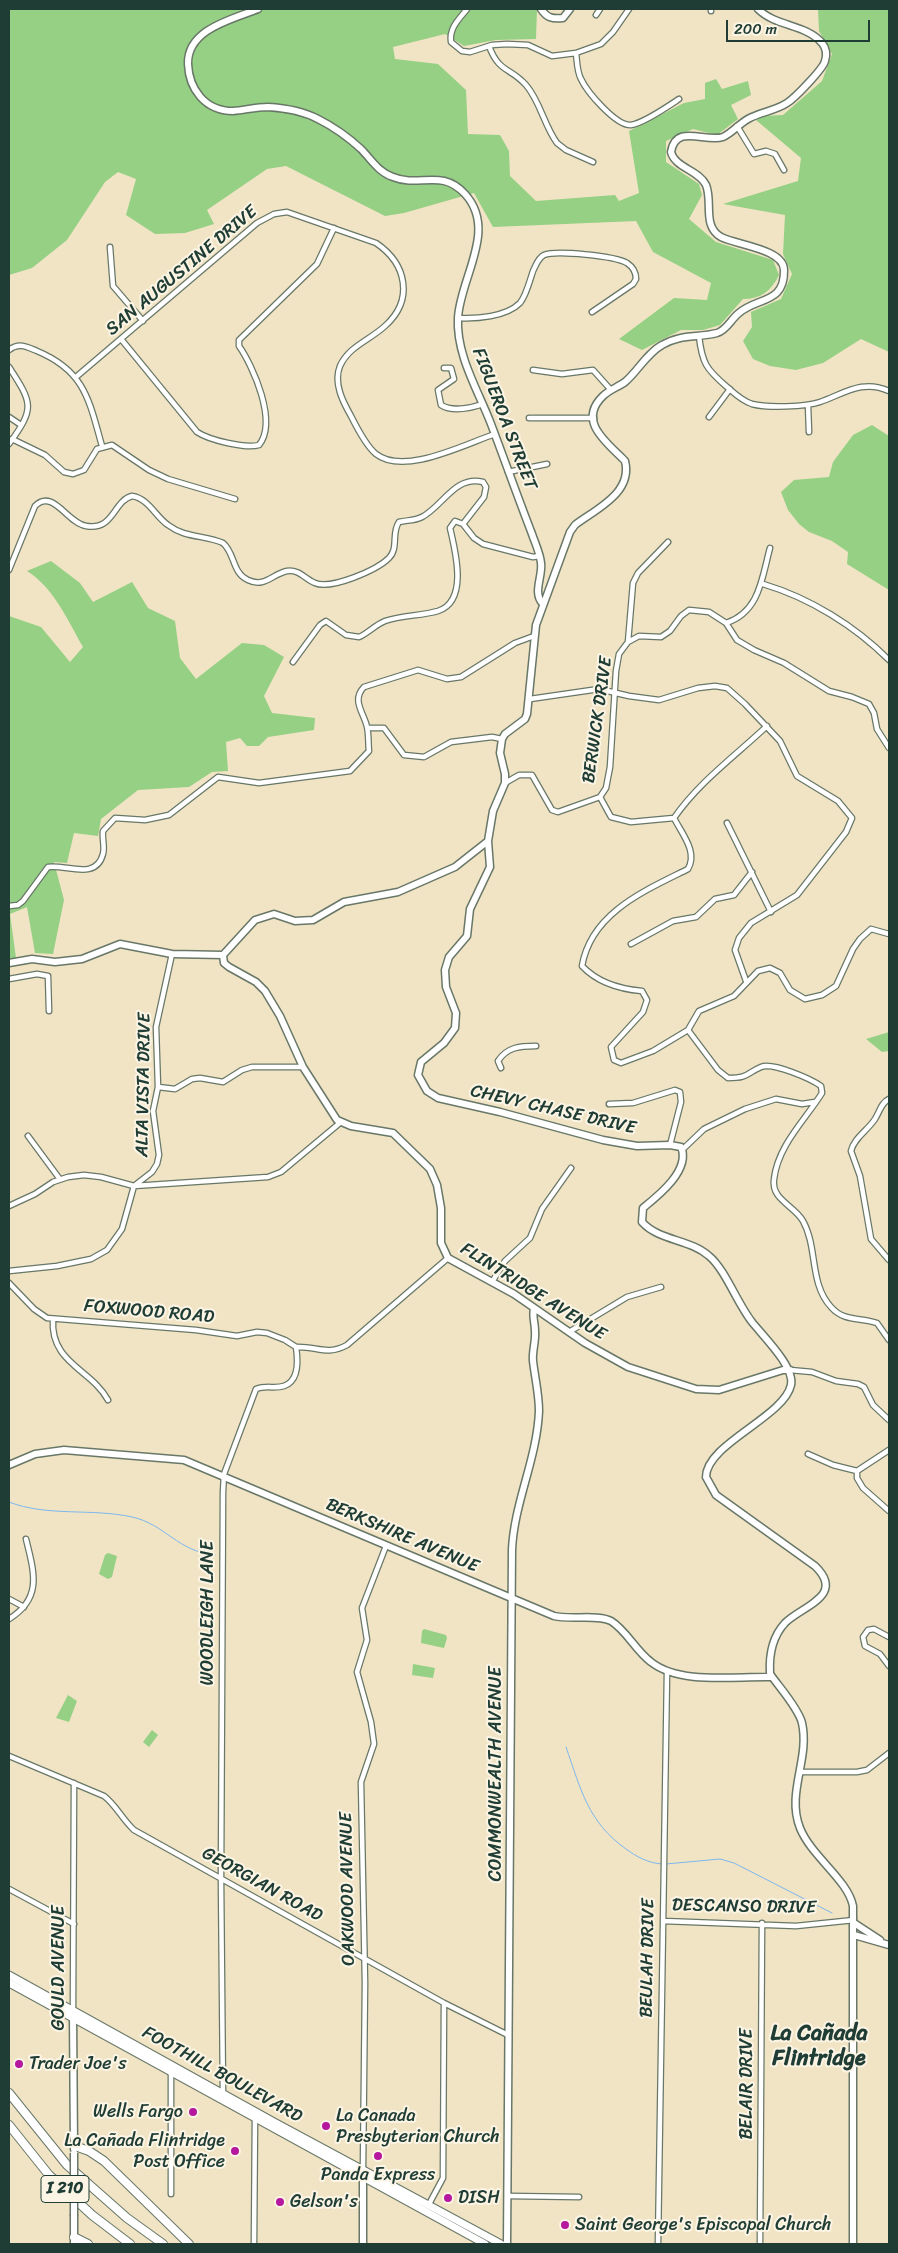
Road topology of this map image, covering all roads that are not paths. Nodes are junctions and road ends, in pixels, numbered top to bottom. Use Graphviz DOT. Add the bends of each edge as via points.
graph roads {
  1 [pos="258,9"];
  2 [pos="467,9"];
  3 [pos="541,9"];
  4 [pos="570,9"];
  5 [pos="600,9"];
  6 [pos="629,9"];
  7 [pos="758,9"];
  8 [pos="596,15"];
  9 [pos="489,46"];
  10 [pos="576,53"];
  11 [pos="678,99"];
  12 [pos="737,126"];
  13 [pos="593,162"];
  14 [pos="784,170"];
  15 [pos="334,228"];
  16 [pos="110,247"];
  17 [pos="592,312"];
  18 [pos="458,318"];
  19 [pos="143,321"];
  20 [pos="699,336"];
  21 [pos="122,339"];
  22 [pos="9,350"];
  23 [pos="9,367"];
  24 [pos="444,368"];
  25 [pos="533,370"];
  26 [pos="76,377"];
  27 [pos="730,389"];
  28 [pos="611,390"];
  29 [pos="889,390"];
  30 [pos="483,404"];
  31 [pos="808,405"];
  32 [pos="9,417"];
  33 [pos="529,418"];
  34 [pos="594,418"];
  35 [pos="709,418"];
  36 [pos="21,425"];
  37 [pos="809,432"];
  38 [pos="495,434"];
  39 [pos="12,439"];
  40 [pos="9,444"];
  41 [pos="102,446"];
  42 [pos="547,464"];
  43 [pos="508,472"];
  44 [pos="235,499"];
  45 [pos="463,524"];
  46 [pos="668,542"];
  47 [pos="770,548"];
  48 [pos="540,556"];
  49 [pos="9,570"];
  50 [pos="763,584"];
  51 [pos="543,604"];
  52 [pos="726,623"];
  53 [pos="534,636"];
  54 [pos="628,642"];
  55 [pos="889,659"];
  56 [pos="293,662"];
  57 [pos="614,691"];
  58 [pos="530,699"];
  59 [pos="767,726"];
  60 [pos="368,728"];
  61 [pos="502,739"];
  62 [pos="889,748"];
  63 [pos="505,783"];
  64 [pos="600,797"];
  65 [pos="674,818"];
  66 [pos="727,823"];
  67 [pos="488,841"];
  68 [pos="476,849"];
  69 [pos="490,855"];
  70 [pos="752,872"];
  71 [pos="9,906"];
  72 [pos="771,912"];
  73 [pos="889,934"];
  74 [pos="631,944"];
  75 [pos="172,954"];
  76 [pos="222,955"];
  77 [pos="9,963"];
  78 [pos="9,979"];
  79 [pos="746,981"];
  80 [pos="49,1011"];
  81 [pos="688,1030"];
  82 [pos="536,1046"];
  83 [pos="303,1067"];
  84 [pos="501,1068"];
  85 [pos="158,1088"];
  86 [pos="889,1099"];
  87 [pos="816,1102"];
  88 [pos="609,1104"];
  89 [pos="341,1122"];
  90 [pos="28,1136"];
  91 [pos="670,1145"];
  92 [pos="682,1150"];
  93 [pos="571,1168"];
  94 [pos="59,1178"];
  95 [pos="134,1186"];
  96 [pos="9,1206"];
  97 [pos="448,1258"];
  98 [pos="889,1260"];
  99 [pos="9,1271"];
  100 [pos="492,1282"];
  101 [pos="9,1283"];
  102 [pos="661,1287"];
  103 [pos="534,1308"];
  104 [pos="53,1319"];
  105 [pos="569,1332"];
  106 [pos="889,1340"];
  107 [pos="296,1347"];
  108 [pos="790,1370"];
  109 [pos="108,1400"];
  110 [pos="889,1420"];
  111 [pos="889,1450"];
  112 [pos="808,1454"];
  113 [pos="9,1465"];
  114 [pos="857,1471"];
  115 [pos="224,1478"];
  116 [pos="889,1511"];
  117 [pos="26,1539"];
  118 [pos="386,1546"];
  119 [pos="512,1598"];
  120 [pos="9,1599"];
  121 [pos="24,1608"];
  122 [pos="9,1619"];
  123 [pos="889,1637"];
  124 [pos="889,1666"];
  125 [pos="667,1672"];
  126 [pos="771,1677"];
  127 [pos="889,1753"];
  128 [pos="9,1756"];
  129 [pos="799,1772"];
  130 [pos="74,1783"];
  131 [pos="221,1878"];
  132 [pos="9,1889"];
  133 [pos="663,1921"];
  134 [pos="854,1921"];
  135 [pos="762,1923"];
  136 [pos="74,1924"];
  137 [pos="854,1935"];
  138 [pos="881,1941"];
  139 [pos="889,1944"];
  140 [pos="363,1956"];
  141 [pos="9,1975"];
  142 [pos="9,1984"];
  143 [pos="444,2003"];
  144 [pos="73,2010"];
  145 [pos="74,2019"];
  146 [pos="508,2035"];
  147 [pos="170,2064"];
  148 [pos="172,2074"];
  149 [pos="9,2093"];
  150 [pos="224,2093"];
  151 [pos="222,2101"];
  152 [pos="255,2115"];
  153 [pos="9,2125"];
  154 [pos="74,2149"];
  155 [pos="363,2168"];
  156 [pos="363,2178"];
  157 [pos="171,2194"];
  158 [pos="508,2196"];
  159 [pos="579,2197"];
  160 [pos="429,2204"];
  161 [pos="425,2211"];
  162 [pos="74,2240"];
  163 [pos="88,2244"];
  164 [pos="130,2244"];
  165 [pos="163,2244"];
  166 [pos="189,2244"];
  167 [pos="254,2244"];
  168 [pos="363,2244"];
  169 [pos="485,2244"];
  170 [pos="501,2244"];
  171 [pos="507,2244"];
  172 [pos="658,2244"];
  173 [pos="760,2244"];
  174 [pos="853,2244"];
  1 -- 18 [label="street, FIGUEROA STREET" via="211,28 198,38 188,58 189,77 194,90 208,104 221,110 285,109 319,119 360,148 380,170 392,177 402,180 431,178 458,186 473,204 479,225"];
  2 -- 9 [label="street" via="452,28 451,42 462,51 470,52"];
  3 -- 4 [label="street" via="545,15 555,19 563,18"];
  5 -- 8 [label="street"];
  6 -- 10 [label="street" via="602,44"];
  7 -- 12 [label="street" via="772,19 817,38 825,48 825,61 792,100 759,112"];
  9 -- 10 [label="street" via="528,45 552,56"];
  9 -- 13 [label="street" via="494,60 530,90 557,143"];
  10 -- 11 [label="street" via="585,87 606,111 622,123 638,122"];
  12 -- 14 [label="street" via="754,154 766,151 775,154"];
  12 -- 20 [label="street" via="720,138 682,136 672,146 672,156 703,179 711,226 716,233 778,257 783,265 784,280 773,297 744,309 725,329"];
  15 -- 19 [label="street, SAN AUGUSTINE DRIVE" via="287,212 266,218"];
  15 -- 21 [label="street" via="317,264 239,340 263,400 264,437 259,445 242,445 197,432"];
  15 -- 38 [label="street, SAN AUGUSTINE DRIVE" via="387,250 398,263 403,277 400,302 394,316 384,328 347,355 339,368 340,396 375,454 390,462 412,462"];
  16 -- 19 [label="street" via="114,286"];
  17 -- 18 [label="street" via="632,284 636,279 633,268 616,259 553,252 542,256 536,264 521,302 491,316"];
  18 -- 30 [label="street, FIGUEROA STREET" via="463,356"];
  19 -- 21 [label="street, SAN AUGUSTINE DRIVE"];
  20 -- 27 [label="street" via="704,364"];
  20 -- 28 [label="street" via="676,338 662,344 627,380"];
  21 -- 26 [label="street, SAN AUGUSTINE DRIVE"];
  22 -- 26 [label="street" via="17,345 24,346 60,362"];
  23 -- 36 [label="street" via="28,401 28,412"];
  24 -- 30 [label="street" via="450,368 455,375 438,390 441,405 455,408"];
  25 -- 28 [label="street" via="562,374 593,370"];
  26 -- 41 [label="street" via="87,397"];
  27 -- 31 [label="street" via="752,404"];
  27 -- 35 [label="street"];
  28 -- 34 [label="street" via="599,400"];
  29 -- 31 [label="street" via="858,386"];
  30 -- 38 [label="street, FIGUEROA STREET"];
  31 -- 37 [label="street"];
  32 -- 36 [label="street"];
  33 -- 34 [label="street"];
  34 -- 51 [label="street" via="600,438 625,462 627,469 623,484 617,493 570,532"];
  36 -- 39 [label="street"];
  38 -- 43 [label="street, FIGUEROA STREET"];
  39 -- 40 [label="street"];
  39 -- 41 [label="street" via="45,455 64,472 73,474 84,470 94,452"];
  41 -- 44 [label="street" via="116,447 168,479"];
  42 -- 43 [label="street"];
  43 -- 48 [label="street, FIGUEROA STREET"];
  45 -- 48 [label="street" via="483,544"];
  45 -- 49 [label="street" via="484,496 486,487 483,482 467,482 423,516 399,522 390,557 347,580 319,584 300,573 286,571 266,582 257,583 239,574 223,543 176,530 163,522 139,497 129,497 107,522 92,527 73,521 56,503 47,500 36,506"];
  45 -- 56 [label="street" via="456,521 450,528 457,581 456,592 446,607 385,622 359,637 346,635 326,621 320,624"];
  46 -- 54 [label="street, BERWICK DRIVE" via="638,573 634,583"];
  47 -- 50 [label="street"];
  48 -- 51 [label="street, FIGUEROA STREET" via="542,570 538,592"];
  50 -- 52 [label="street" via="739,617"];
  50 -- 55 [label="street" via="817,607 865,636"];
  51 -- 53 [label="street"];
  52 -- 54 [label="street" via="709,612 689,610 661,637 638,636"];
  52 -- 62 [label="street" via="737,640 754,650 784,663 829,691 869,704 877,729"];
  53 -- 58 [label="street"];
  53 -- 60 [label="street" via="515,643 461,677 446,679 418,670 364,687 358,693 357,702"];
  54 -- 57 [label="street, BERWICK DRIVE" via="619,654"];
  57 -- 58 [label="street" via="599,688"];
  57 -- 59 [label="street" via="659,700 698,688 727,688"];
  57 -- 64 [label="street, BERWICK DRIVE" via="610,766 606,788"];
  58 -- 61 [label="street" via="525,719"];
  59 -- 65 [label="street" via="714,772"];
  59 -- 72 [label="street" via="780,741 797,776 838,801 852,818 846,832 797,895"];
  60 -- 61 [label="street" via="384,728 404,755 424,757 451,742 492,737"];
  60 -- 71 [label="street" via="369,751 350,771 259,783 218,777 170,815 145,820 114,818 103,831 103,855 98,864 90,870 48,867 23,901"];
  61 -- 63 [label="street" via="500,753"];
  63 -- 64 [label="street" via="519,775 532,775 552,810 558,812"];
  63 -- 67 [label="street, CHEVY CHASE DRIVE" via="493,811"];
  64 -- 65 [label="street" via="611,817 631,822"];
  65 -- 81 [label="street" via="692,852 693,861 688,869 635,896 596,928 585,949 582,966 605,983 642,991 647,1000 643,1012 611,1047 614,1060 620,1064 653,1051"];
  66 -- 70 [label="street"];
  67 -- 68 [label="street"];
  67 -- 69 [label="street, CHEVY CHASE DRIVE"];
  68 -- 69 [label="street"];
  68 -- 76 [label="street" via="455,867 422,883 385,896 344,902 313,920 295,921 274,914 255,920"];
  69 -- 91 [label="street, CHEVY CHASE DRIVE" via="488,875 470,909 467,936 449,956 445,970 446,987 456,1013 455,1028 444,1043 421,1062 418,1068 420,1082 438,1098 556,1129 637,1146"];
  70 -- 72 [label="street"];
  70 -- 74 [label="street" via="734,895 715,899 696,917 673,921"];
  72 -- 79 [label="street" via="751,923 739,938 735,950"];
  73 -- 79 [label="street" via="871,929 860,939 836,986 822,995 806,999 790,990 780,973 770,968 758,971"];
  75 -- 76 [label="street"];
  75 -- 77 [label="street" via="120,944 82,958"];
  75 -- 85 [label="street, ALTA VISTA DRIVE" via="157,1020"];
  76 -- 83 [label="street" via="224,963 265,991"];
  78 -- 80 [label="street" via="37,974 48,976"];
  79 -- 81 [label="street" via="734,996 699,1011"];
  81 -- 87 [label="street" via="718,1070 728,1078 742,1078 762,1067 774,1066 821,1086 822,1093"];
  82 -- 84 [label="street" via="519,1046 504,1052 498,1061"];
  83 -- 85 [label="street" via="252,1067 223,1082 200,1078 175,1089"];
  83 -- 89 [label="street" via="331,1112"];
  85 -- 95 [label="street, ALTA VISTA DRIVE" via="154,1111 159,1155 157,1164"];
  86 -- 98 [label="street" via="853,1144 851,1151 860,1176 871,1239"];
  87 -- 92 [label="street" via="802,1104 776,1099 745,1109 704,1129"];
  87 -- 106 [label="street" via="800,1121 777,1166 775,1192 803,1222 819,1287 831,1308 846,1318 877,1323"];
  88 -- 91 [label="street" via="634,1102 675,1090 680,1092 681,1102"];
  89 -- 95 [label="street" via="281,1172 268,1177"];
  89 -- 97 [label="street, FLINTRIDGE AVENUE" via="393,1133 430,1169 439,1194 441,1242"];
  90 -- 94 [label="street"];
  91 -- 92 [label="street, CHEVY CHASE DRIVE" via="677,1145"];
  92 -- 108 [label="street" via="682,1162 676,1174 663,1192 643,1208 642,1222 653,1231 700,1249 709,1256 717,1264 742,1310"];
  93 -- 100 [label="street" via="542,1209 530,1238 505,1261"];
  94 -- 95 [label="street" via="84,1175"];
  94 -- 96 [label="street"];
  95 -- 99 [label="street" via="122,1229 107,1250 91,1258 57,1266"];
  97 -- 100 [label="street, FLINTRIDGE AVENUE"];
  97 -- 107 [label="street" via="336,1351"];
  100 -- 103 [label="street, FLINTRIDGE AVENUE"];
  101 -- 104 [label="street, FOXWOOD ROAD" via="41,1315"];
  102 -- 105 [label="street" via="627,1297"];
  103 -- 105 [label="street, FLINTRIDGE AVENUE"];
  103 -- 119 [label="street, COMMONWEALTH AVENUE" via="533,1360 539,1410 536,1439 513,1539"];
  104 -- 107 [label="street, FOXWOOD ROAD" via="237,1336 267,1333"];
  104 -- 109 [label="street" via="52,1330 60,1350"];
  105 -- 108 [label="street, FLINTRIDGE AVENUE" via="628,1367 696,1390 719,1390"];
  107 -- 115 [label="street, WOODLEIGH LANE" via="298,1365 290,1382 283,1386 256,1389"];
  108 -- 110 [label="street, FLINTRIDGE AVENUE" via="812,1372 864,1387 873,1405"];
  108 -- 126 [label="street" via="792,1383 783,1399 712,1460 706,1474 716,1495 815,1566 825,1578 826,1587 818,1600 788,1621 776,1638 770,1654"];
  111 -- 114 [label="street"];
  112 -- 114 [label="street" via="832,1465"];
  113 -- 115 [label="street, BERKSHIRE AVENUE" via="35,1454 64,1450 172,1458 200,1466"];
  114 -- 116 [label="street" via="859,1483"];
  115 -- 118 [label="street, BERKSHIRE AVENUE"];
  115 -- 131 [label="street, WOODLEIGH LANE"];
  117 -- 121 [label="street" via="34,1577 31,1596"];
  118 -- 119 [label="street, BERKSHIRE AVENUE"];
  118 -- 140 [label="street, OAKWOOD AVENUE" via="362,1608 367,1640 357,1672 374,1744 361,1782"];
  119 -- 125 [label="street, BERKSHIRE AVENUE" via="559,1617 608,1620 619,1628 638,1652"];
  119 -- 146 [label="street, COMMONWEALTH AVENUE"];
  120 -- 121 [label="street"];
  121 -- 122 [label="street"];
  123 -- 124 [label="street" via="874,1629 868,1630 863,1637 865,1646 880,1654"];
  125 -- 126 [label="street, BERKSHIRE AVENUE" via="690,1676"];
  125 -- 133 [label="street, BEULAH DRIVE"];
  126 -- 129 [label="street" via="793,1702 801,1721 803,1744"];
  127 -- 129 [label="street" via="868,1770"];
  128 -- 130 [label="street, GEORGIAN ROAD"];
  129 -- 134 [label="street" via="795,1805 801,1830 816,1854 848,1890"];
  130 -- 131 [label="street, GEORGIAN ROAD" via="112,1802 134,1830"];
  130 -- 136 [label="street, GOULD AVENUE"];
  131 -- 140 [label="street, GEORGIAN ROAD"];
  131 -- 150 [label="street, WOODLEIGH LANE"];
  132 -- 136 [label="street"];
  133 -- 135 [label="street, DESCANSO DRIVE"];
  133 -- 172 [label="street, BEULAH DRIVE"];
  134 -- 135 [label="street, DESCANSO DRIVE" via="796,1926"];
  134 -- 137 [label="street"];
  134 -- 138 [label="street"];
  135 -- 173 [label="street, BELAIR DRIVE"];
  136 -- 144 [label="street, GOULD AVENUE"];
  137 -- 138 [label="street"];
  137 -- 174 [label="street"];
  138 -- 139 [label="street"];
  140 -- 143 [label="street, GEORGIAN ROAD"];
  140 -- 155 [label="street, OAKWOOD AVENUE"];
  141 -- 144 [label="main road, FOOTHILL BOULEVARD"];
  142 -- 145 [label="main road, FOOTHILL BOULEVARD"];
  143 -- 146 [label="street, GEORGIAN ROAD"];
  143 -- 160 [label="street" via="443,2178"];
  144 -- 145 [label="street, GOULD AVENUE"];
  144 -- 147 [label="main road, FOOTHILL BOULEVARD"];
  145 -- 148 [label="main road, FOOTHILL BOULEVARD"];
  145 -- 154 [label="street, GOULD AVENUE"];
  146 -- 158 [label="street, COMMONWEALTH AVENUE"];
  147 -- 148 [label="street"];
  147 -- 150 [label="main road, FOOTHILL BOULEVARD"];
  148 -- 151 [label="main road, FOOTHILL BOULEVARD"];
  148 -- 157 [label="street"];
  149 -- 165 [label="highway, I 210" via="67,2165 127,2218"];
  150 -- 151 [label="street, WOODLEIGH LANE"];
  150 -- 152 [label="main road, FOOTHILL BOULEVARD"];
  151 -- 152 [label="main road, FOOTHILL BOULEVARD"];
  152 -- 155 [label="main road, FOOTHILL BOULEVARD"];
  152 -- 156 [label="main road, FOOTHILL BOULEVARD"];
  152 -- 167 [label="street"];
  153 -- 164 [label="highway, I 210" via="49,2174"];
  154 -- 162 [label="street, GOULD AVENUE, bridge"];
  154 -- 166 [label="highway" via="89,2150 104,2161"];
  155 -- 156 [label="street, OAKWOOD AVENUE"];
  155 -- 160 [label="main road, FOOTHILL BOULEVARD"];
  156 -- 161 [label="main road, FOOTHILL BOULEVARD"];
  156 -- 168 [label="street, OAKWOOD AVENUE"];
  158 -- 159 [label="street"];
  158 -- 171 [label="street, COMMONWEALTH AVENUE"];
  160 -- 161 [label="street"];
  160 -- 170 [label="main road, FOOTHILL BOULEVARD"];
  161 -- 169 [label="main road, FOOTHILL BOULEVARD"];
  162 -- 163 [label="highway"];
}
